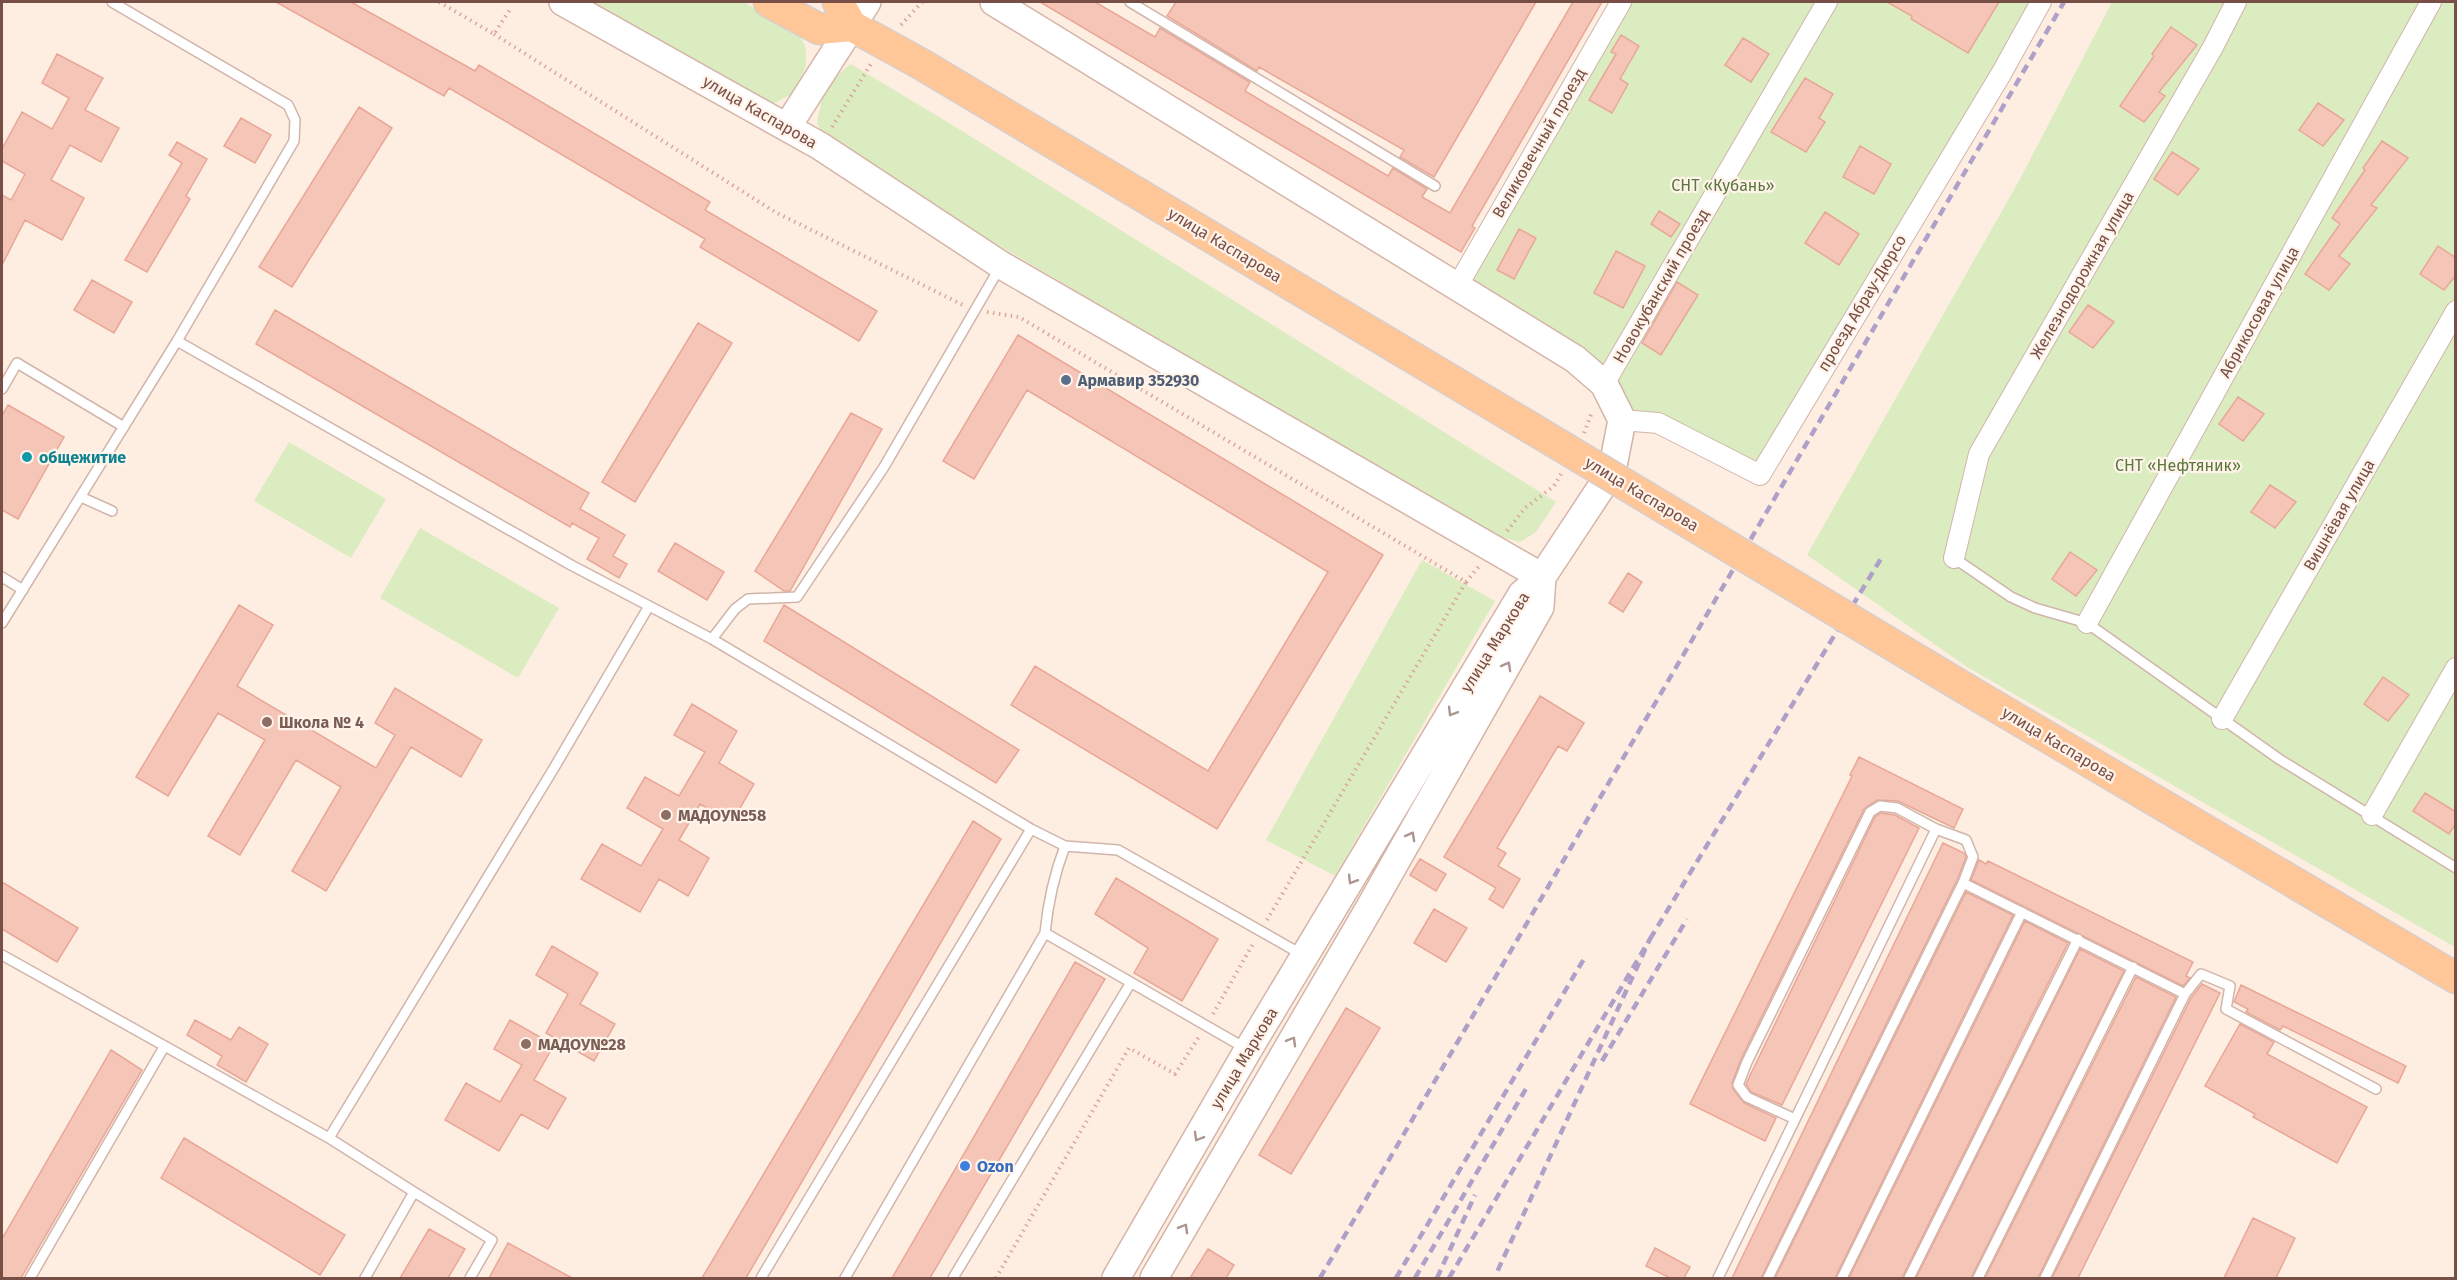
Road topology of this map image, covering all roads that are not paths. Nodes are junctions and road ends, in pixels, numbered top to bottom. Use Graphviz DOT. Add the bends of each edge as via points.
graph roads {
  1 [pos="111,2"];
  2 [pos="563,2"];
  3 [pos="769,2"];
  4 [pos="994,2"];
  5 [pos="1130,2"];
  6 [pos="1621,2"];
  7 [pos="1827,2"];
  8 [pos="2041,2"];
  9 [pos="2236,2"];
  10 [pos="2432,2"];
  11 [pos="852,10"];
  12 [pos="788,127"];
  13 [pos="1435,186"];
  14 [pos="1001,265"];
  15 [pos="1458,285"];
  16 [pos="2456,311"];
  17 [pos="177,341"];
  18 [pos="1604,384"];
  19 [pos="2,388"];
  20 [pos="1622,420"];
  21 [pos="124,427"];
  22 [pos="81,497"];
  23 [pos="112,511"];
  24 [pos="1954,558"];
  25 [pos="2,577"];
  26 [pos="1542,577"];
  27 [pos="23,590"];
  28 [pos="648,606"];
  29 [pos="2,623"];
  30 [pos="2087,623"];
  31 [pos="712,639"];
  32 [pos="2456,668"];
  33 [pos="2222,719"];
  34 [pos="2372,815"];
  35 [pos="1031,829"];
  36 [pos="1936,830"];
  37 [pos="1065,846"];
  38 [pos="2456,868"];
  39 [pos="1963,883"];
  40 [pos="2022,912"];
  41 [pos="1045,933"];
  42 [pos="2078,939"];
  43 [pos="2,955"];
  44 [pos="1305,957"];
  45 [pos="2133,967"];
  46 [pos="1333,972"];
  47 [pos="2456,978"];
  48 [pos="1130,984"];
  49 [pos="2185,994"];
  50 [pos="164,1047"];
  51 [pos="1248,1050"];
  52 [pos="1277,1068"];
  53 [pos="2376,1089"];
  54 [pos="1795,1119"];
  55 [pos="329,1138"];
  56 [pos="414,1192"];
  57 [pos="30,1278"];
  58 [pos="365,1278"];
  59 [pos="470,1278"];
  60 [pos="761,1278"];
  61 [pos="844,1278"];
  62 [pos="953,1278"];
  63 [pos="1116,1278"];
  64 [pos="1154,1278"];
  65 [pos="1718,1278"];
  66 [pos="1768,1278"];
  67 [pos="1842,1278"];
  68 [pos="1909,1278"];
  69 [pos="1978,1278"];
  70 [pos="2045,1278"];
  1 -- 17 [label="lane" via="288,105 295,120 294,141 282,165"];
  2 -- 12 [label="main road, улица Каспарова"];
  3 -- 11 [label="main road" via="819,29"];
  4 -- 15 [label="main road"];
  5 -- 13 [label="lane"];
  6 -- 15 [label="street, Великовечный проезд"];
  7 -- 18 [label="street, Новокубанский проезд"];
  8 -- 20 [label="street, проезд Абрау-Дюрсо" via="1760,475 1658,423"];
  9 -- 24 [label="street, Железнодорожная улица" via="1979,454"];
  10 -- 30 [label="street, Абрикосовая улица"];
  11 -- 12 [label="main road"];
  11 -- 47 [label="main road, улица Каспарова, bridge" via="884,43"];
  12 -- 14 [label="main road, улица Каспарова"];
  14 -- 26 [label="main road, улица Каспарова"];
  14 -- 31 [label="lane" via="884,467 797,597 748,599"];
  15 -- 18 [label="main road" via="1575,359"];
  16 -- 33 [label="street, Вишнёвая улица"];
  17 -- 21 [label="lane"];
  17 -- 28 [label="lane"];
  18 -- 20 [label="main road"];
  19 -- 21 [label="lane" via="17,363"];
  20 -- 26 [label="main road" via="1612,471"];
  21 -- 22 [label="lane"];
  22 -- 23 [label="lane"];
  22 -- 27 [label="lane"];
  24 -- 30 [label="lane" via="2035,609"];
  25 -- 27 [label="lane"];
  26 -- 44 [label="main road, улица Маркова, one-way" via="1522,594"];
  46 -- 26 [label="main road, улица Маркова, one-way" via="1540,607"];
  27 -- 29 [label="lane"];
  28 -- 31 [label="lane"];
  28 -- 55 [label="lane"];
  30 -- 33 [label="lane"];
  31 -- 35 [label="lane"];
  32 -- 34 [label="street"];
  33 -- 34 [label="lane"];
  34 -- 38 [label="lane"];
  35 -- 37 [label="lane"];
  35 -- 60 [label="lane"];
  36 -- 39 [label="lane" via="1966,840 1974,857"];
  36 -- 54 [label="lane"];
  36 -- 54 [label="lane" via="1896,808 1880,806 1870,812 1753,1051 1738,1085 1747,1097"];
  37 -- 41 [label="lane" via="1054,874"];
  37 -- 44 [label="lane" via="1118,850"];
  39 -- 40 [label="lane"];
  39 -- 66 [label="lane"];
  40 -- 42 [label="lane"];
  40 -- 67 [label="lane"];
  41 -- 48 [label="lane"];
  41 -- 61 [label="lane"];
  42 -- 45 [label="lane"];
  42 -- 68 [label="lane"];
  43 -- 50 [label="lane"];
  44 -- 46 [label="street"];
  44 -- 51 [label="main road, улица Маркова"];
  45 -- 49 [label="lane"];
  45 -- 69 [label="lane"];
  52 -- 46 [label="main road, улица Маркова, one-way"];
  48 -- 51 [label="lane"];
  48 -- 62 [label="lane"];
  49 -- 53 [label="lane" via="2201,974 2230,986 2226,1009"];
  49 -- 70 [label="lane"];
  50 -- 55 [label="lane"];
  50 -- 57 [label="lane"];
  51 -- 52 [label="street"];
  51 -- 63 [label="main road, улица Маркова, one-way"];
  64 -- 52 [label="main road, улица Маркова, one-way"];
  54 -- 65 [label="lane"];
  55 -- 56 [label="lane"];
  56 -- 58 [label="lane"];
  56 -- 59 [label="lane" via="492,1240"];
}
